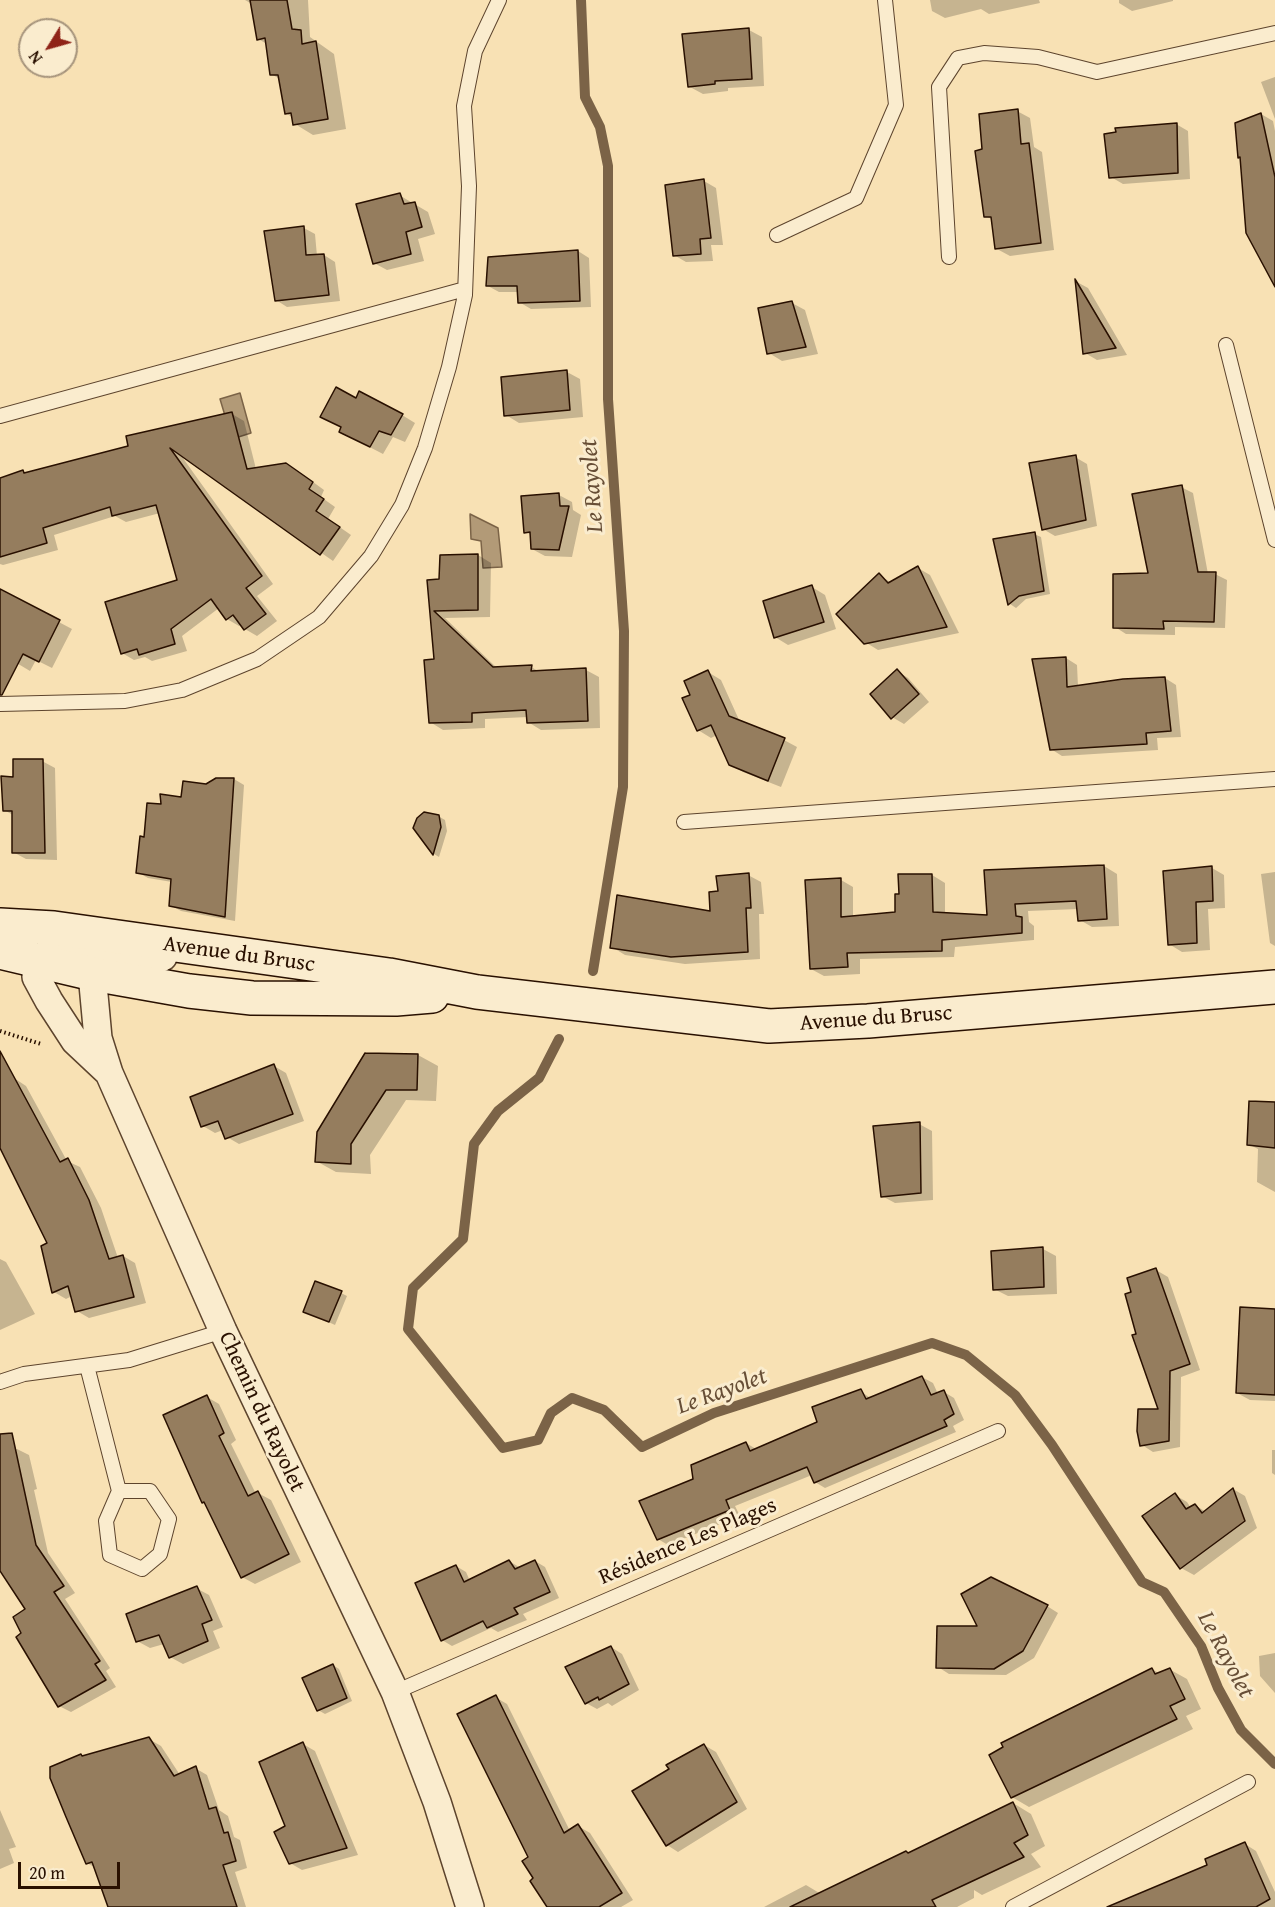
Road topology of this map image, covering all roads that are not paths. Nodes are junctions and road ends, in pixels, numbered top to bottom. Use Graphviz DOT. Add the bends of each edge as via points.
graph roads {
  1 [pos="499,0"];
  2 [pos="885,0"];
  3 [pos="1275,33"];
  4 [pos="777,235"];
  5 [pos="950,257"];
  6 [pos="465,289"];
  7 [pos="1226,345"];
  8 [pos="0,416"];
  9 [pos="1275,540"];
  10 [pos="0,704"];
  11 [pos="1275,779"];
  12 [pos="684,822"];
  13 [pos="0,925"];
  14 [pos="54,928"];
  15 [pos="0,952"];
  16 [pos="272,960"];
  17 [pos="37,962"];
  18 [pos="91,963"];
  19 [pos="1275,987"];
  20 [pos="477,992"];
  21 [pos="109,1072"];
  22 [pos="223,1331"];
  23 [pos="87,1366"];
  24 [pos="0,1382"];
  25 [pos="998,1431"];
  26 [pos="119,1491"];
  27 [pos="395,1692"];
  28 [pos="1248,1782"];
  29 [pos="470,1907"];
  30 [pos="1013,1907"];
  1 -- 6 [label="lane" via="475,51 465,106 469,186"];
  2 -- 4 [label="lane" via="896,105 856,198"];
  3 -- 5 [label="lane" via="1097,72 1038,57 984,53 958,58 939,87"];
  6 -- 8 [label="lane"];
  6 -- 10 [label="lane" via="449,367 425,448 402,505 371,556 319,617 257,659 182,690 125,701"];
  7 -- 9 [label="lane"];
  11 -- 12 [label="lane"];
  13 -- 14 [label="street, Avenue du Brusc"];
  14 -- 16 [label="street, Avenue du Brusc"];
  14 -- 18 [label="street" via="77,941"];
  15 -- 17 [label="street, Avenue du Brusc"];
  16 -- 18 [label="street" via="180,958"];
  16 -- 20 [label="street, Avenue du Brusc" via="389,975"];
  17 -- 18 [label="street, Avenue du Brusc"];
  17 -- 21 [label="street" via="36,977 75,1041"];
  18 -- 20 [label="street, Avenue du Brusc" via="189,991 252,998 396,999"];
  18 -- 21 [label="street, Chemin du Rayolet" via="98,1038"];
  19 -- 20 [label="street, Avenue du Brusc" via="769,1026"];
  21 -- 22 [label="street, Chemin du Rayolet"];
  22 -- 23 [label="lane" via="129,1360"];
  22 -- 27 [label="street, Chemin du Rayolet"];
  23 -- 24 [label="lane" via="24,1374"];
  23 -- 26 [label="lane"];
  25 -- 27 [label="lane, Résidence Les Plages"];
  26 -- 26 [label="lane" via="106,1521 110,1555 142,1569 160,1554 170,1519 150,1491"];
  27 -- 29 [label="street, Chemin du Rayolet" via="437,1802"];
  28 -- 30 [label="lane"];
}
